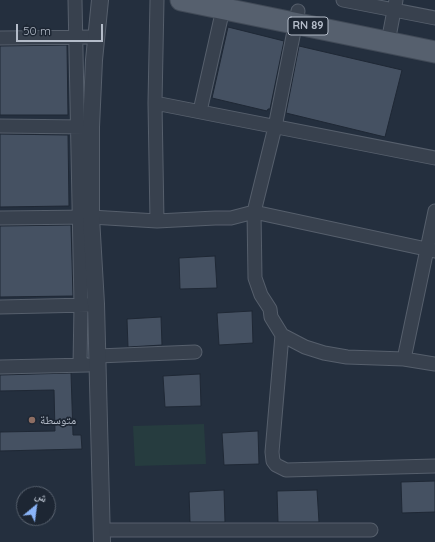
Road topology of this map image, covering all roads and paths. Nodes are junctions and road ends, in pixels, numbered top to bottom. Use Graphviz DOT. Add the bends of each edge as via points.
graph roads {
  1 [pos="75,0"];
  2 [pos="100,0"];
  3 [pos="157,0"];
  4 [pos="182,0"];
  5 [pos="343,0"];
  6 [pos="231,4"];
  7 [pos="297,17"];
  8 [pos="435,18"];
  9 [pos="392,20"];
  10 [pos="76,37"];
  11 [pos="96,37"];
  12 [pos="435,37"];
  13 [pos="0,38"];
  14 [pos="435,52"];
  15 [pos="155,104"];
  16 [pos="200,111"];
  17 [pos="0,126"];
  18 [pos="84,127"];
  19 [pos="275,127"];
  20 [pos="435,158"];
  21 [pos="435,211"];
  22 [pos="254,212"];
  23 [pos="85,217"];
  24 [pos="0,218"];
  25 [pos="157,221"];
  26 [pos="431,250"];
  27 [pos="88,305"];
  28 [pos="0,307"];
  29 [pos="282,335"];
  30 [pos="195,352"];
  31 [pos="404,359"];
  32 [pos="98,360"];
  33 [pos="435,364"];
  34 [pos="80,365"];
  35 [pos="0,367"];
  36 [pos="435,466"];
  37 [pos="371,530"];
  38 [pos="102,536"];
  1 -- 10 [label="street"];
  2 -- 11 [label="street"];
  3 -- 15 [label="street"];
  4 -- 6 [label="main road, RN 89"];
  5 -- 9 [label="street"];
  6 -- 7 [label="main road, RN 89"];
  6 -- 16 [label="street"];
  7 -- 9 [label="main road, RN 89"];
  7 -- 19 [label="street"];
  8 -- 9 [label="street"];
  9 -- 12 [label="main road, RN 89"];
  9 -- 14 [label="main road, RN 89"];
  10 -- 11 [label="street"];
  10 -- 13 [label="street"];
  10 -- 18 [label="street"];
  11 -- 18 [label="street"];
  15 -- 16 [label="street"];
  15 -- 25 [label="street"];
  16 -- 19 [label="street"];
  17 -- 18 [label="street"];
  18 -- 23 [label="street"];
  19 -- 20 [label="street"];
  19 -- 22 [label="street"];
  21 -- 26 [label="street"];
  22 -- 25 [label="street" via="231,218"];
  22 -- 26 [label="street"];
  22 -- 29 [label="street" via="255,278 261,295 270,309 271,317"];
  23 -- 24 [label="street"];
  23 -- 25 [label="street"];
  23 -- 27 [label="street"];
  26 -- 31 [label="street"];
  27 -- 28 [label="street"];
  27 -- 32 [label="street"];
  27 -- 34 [label="street"];
  29 -- 31 [label="street" via="324,353 347,357"];
  29 -- 36 [label="street" via="272,457 278,467 286,470"];
  30 -- 32 [label="street"];
  31 -- 33 [label="street"];
  32 -- 34 [label="street"];
  32 -- 38 [label="street"];
  34 -- 35 [label="street"];
  37 -- 38 [label="street"];
}
